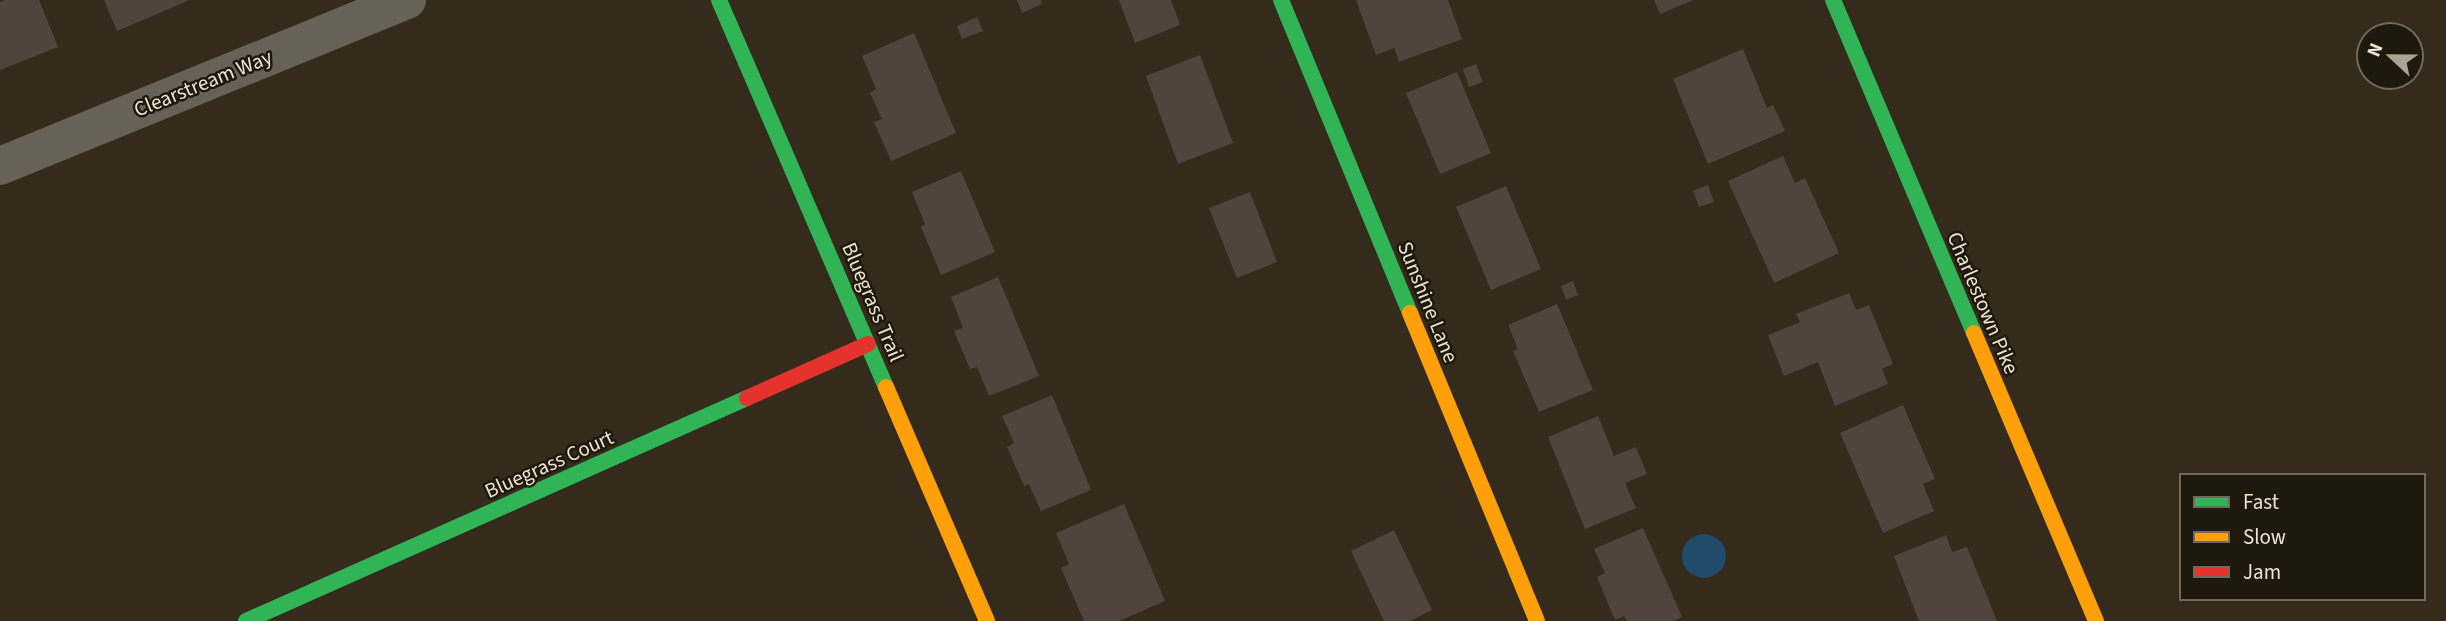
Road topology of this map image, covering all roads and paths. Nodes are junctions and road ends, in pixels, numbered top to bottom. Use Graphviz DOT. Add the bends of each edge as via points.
graph roads {
  1 [pos="407,0"];
  2 [pos="719,0"];
  3 [pos="1281,0"];
  4 [pos="1833,0"];
  5 [pos="0,166"];
  6 [pos="868,344"];
  7 [pos="246,621"];
  8 [pos="987,621"];
  9 [pos="1537,621"];
  10 [pos="2096,621"];
  1 -- 5 [label="street, Clearstream Way"];
  2 -- 6 [label="street, Bluegrass Trail"];
  3 -- 9 [label="street, Sunshine Lane"];
  4 -- 10 [label="street, Charlestown Pike"];
  6 -- 7 [label="street, Bluegrass Court"];
  6 -- 8 [label="street, Bluegrass Trail"];
}
